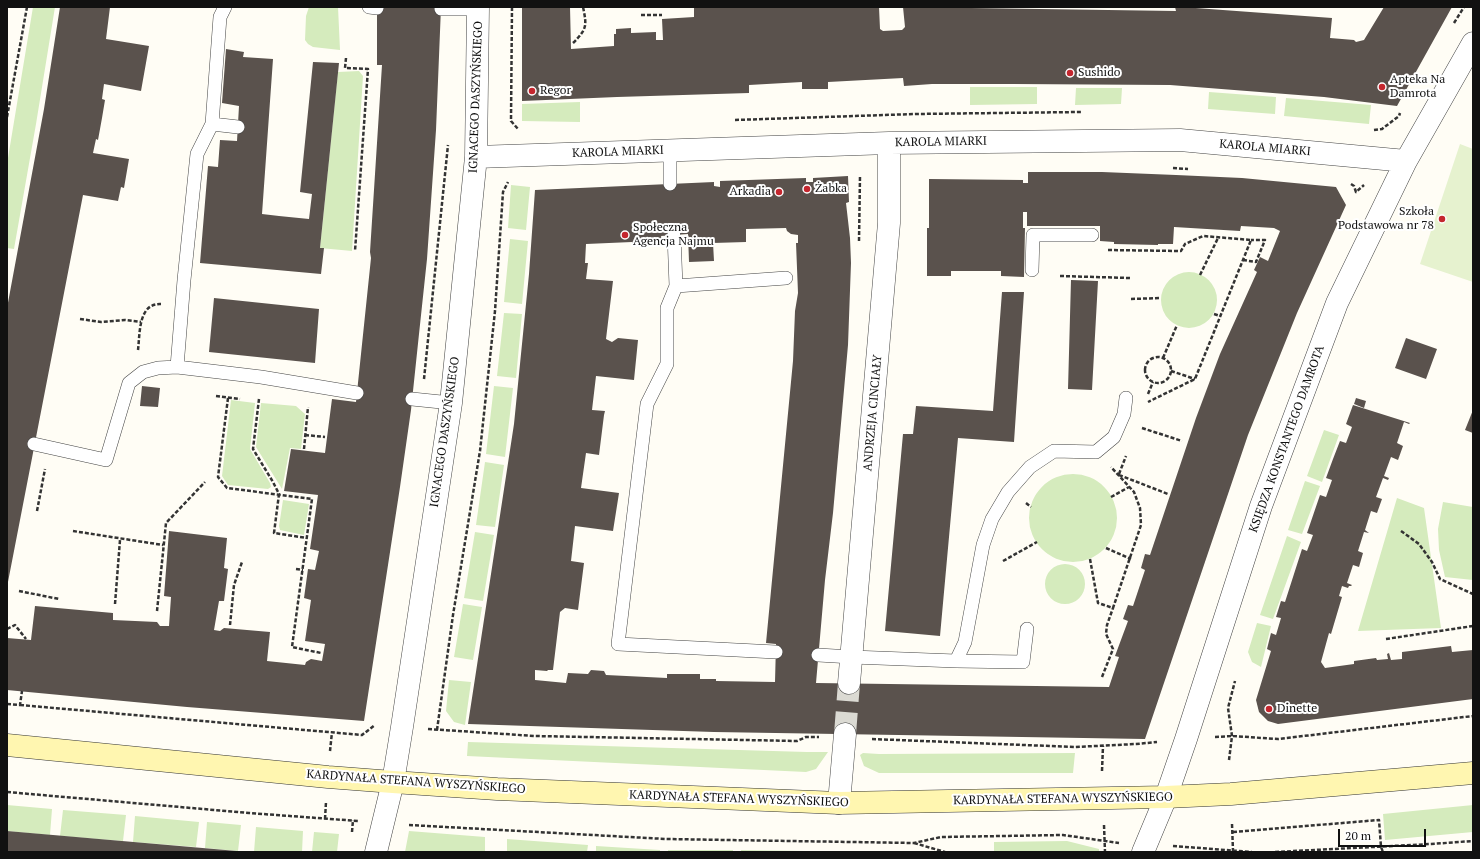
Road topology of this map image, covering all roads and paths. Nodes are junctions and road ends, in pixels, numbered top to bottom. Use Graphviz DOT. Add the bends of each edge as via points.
graph roads {
  1 [pos="26,7"];
  2 [pos="225,7"];
  3 [pos="369,7"];
  4 [pos="512,7"];
  5 [pos="583,7"];
  6 [pos="377,8"];
  7 [pos="478,8"];
  8 [pos="441,9"];
  9 [pos="642,15"];
  10 [pos="662,15"];
  11 [pos="573,43"];
  12 [pos="1473,43"];
  13 [pos="346,58"];
  14 [pos="915,114"];
  15 [pos="859,115"];
  16 [pos="7,117"];
  17 [pos="212,124"];
  18 [pos="238,127"];
  19 [pos="518,129"];
  20 [pos="448,139"];
  21 [pos="889,143"];
  22 [pos="670,151"];
  23 [pos="476,157"];
  24 [pos="1406,161"];
  25 [pos="1166,168"];
  26 [pos="1190,170"];
  27 [pos="510,180"];
  28 [pos="1349,181"];
  29 [pos="670,184"];
  30 [pos="1364,184"];
  31 [pos="674,235"];
  32 [pos="1092,235"];
  33 [pos="1218,238"];
  34 [pos="1251,240"];
  35 [pos="355,251"];
  36 [pos="1243,260"];
  37 [pos="1032,270"];
  38 [pos="1200,274"];
  39 [pos="1060,276"];
  40 [pos="786,278"];
  41 [pos="1130,278"];
  42 [pos="676,286"];
  43 [pos="1161,298"];
  44 [pos="1131,299"];
  45 [pos="182,305"];
  46 [pos="1214,314"];
  47 [pos="1220,316"];
  48 [pos="80,318"];
  49 [pos="141,322"];
  50 [pos="1177,325"];
  51 [pos="1163,358"];
  52 [pos="177,367"];
  53 [pos="1171,372"];
  54 [pos="138,377"];
  55 [pos="262,377"];
  56 [pos="1195,379"];
  57 [pos="357,393"];
  58 [pos="228,398"];
  59 [pos="1126,398"];
  60 [pos="417,399"];
  61 [pos="451,403"];
  62 [pos="1144,404"];
  63 [pos="308,405"];
  64 [pos="1138,424"];
  65 [pos="305,435"];
  66 [pos="325,437"];
  67 [pos="1182,441"];
  68 [pos="34,444"];
  69 [pos="304,449"];
  70 [pos="1127,454"];
  71 [pos="46,464"];
  72 [pos="1119,474"];
  73 [pos="205,482"];
  74 [pos="1129,487"];
  75 [pos="279,494"];
  76 [pos="1168,494"];
  77 [pos="1111,497"];
  78 [pos="37,511"];
  79 [pos="72,531"];
  80 [pos="1401,531"];
  81 [pos="307,538"];
  82 [pos="120,540"];
  83 [pos="1037,542"];
  84 [pos="163,545"];
  85 [pos="1106,548"];
  86 [pos="1090,559"];
  87 [pos="1131,559"];
  88 [pos="242,562"];
  89 [pos="296,569"];
  90 [pos="978,569"];
  91 [pos="302,570"];
  92 [pos="19,591"];
  93 [pos="1473,594"];
  94 [pos="59,599"];
  95 [pos="115,604"];
  96 [pos="1113,608"];
  97 [pos="157,611"];
  98 [pos="230,625"];
  99 [pos="1473,626"];
  100 [pos="7,629"];
  101 [pos="1027,629"];
  102 [pos="26,639"];
  103 [pos="1386,639"];
  104 [pos="776,652"];
  105 [pos="321,653"];
  106 [pos="818,655"];
  107 [pos="852,657"];
  108 [pos="956,661"];
  109 [pos="1102,677"];
  110 [pos="1235,679"];
  111 [pos="849,683"];
  112 [pos="22,691"];
  113 [pos="7,704"];
  114 [pos="20,705"];
  115 [pos="1473,716"];
  116 [pos="382,725"];
  117 [pos="426,729"];
  118 [pos="437,730"];
  119 [pos="332,732"];
  120 [pos="845,734"];
  121 [pos="1232,736"];
  122 [pos="821,737"];
  123 [pos="1211,737"];
  124 [pos="868,739"];
  125 [pos="1157,742"];
  126 [pos="7,745"];
  127 [pos="1103,746"];
  128 [pos="331,748"];
  129 [pos="1229,760"];
  130 [pos="1102,771"];
  131 [pos="1473,773"];
  132 [pos="393,782"];
  133 [pos="7,792"];
  134 [pos="1166,796"];
  135 [pos="839,803"];
  136 [pos="364,821"];
  137 [pos="1104,824"];
  138 [pos="1232,824"];
  139 [pos="403,825"];
  140 [pos="1233,832"];
  141 [pos="1473,840"];
  142 [pos="1105,842"];
  143 [pos="914,843"];
  144 [pos="1167,846"];
  145 [pos="1381,847"];
  146 [pos="1134,848"];
  147 [pos="1233,851"];
  148 [pos="376,852"];
  149 [pos="945,852"];
  150 [pos="1105,852"];
  151 [pos="1252,852"];
  152 [pos="1275,852"];
  153 [pos="1383,852"];
  1 -- 16 [label="path"];
  2 -- 17 [label="lane" via="220,17"];
  3 -- 6 [label="lane"];
  4 -- 19 [label="path" via="510,121"];
  5 -- 11 [label="path" via="586,26"];
  7 -- 8 [label="lane"];
  7 -- 23 [label="street, IGNACEGO DASZYŃSKIEGO"];
  9 -- 10 [label="path"];
  12 -- 24 [label="street, KSIĘDZA KONSTANTEGO DAMROTA"];
  13 -- 35 [label="path" via="346,68 368,69"];
  14 -- 15 [label="path"];
  17 -- 18 [label="lane"];
  17 -- 45 [label="lane" via="198,154"];
  20 -- 60 [label="path"];
  21 -- 22 [label="street, KAROLA MIARKI"];
  21 -- 24 [label="street, KAROLA MIARKI" via="1180,140"];
  21 -- 107 [label="street, ANDRZEJA CINCIAŁY" via="889,223"];
  22 -- 23 [label="street, KAROLA MIARKI"];
  22 -- 29 [label="lane"];
  23 -- 61 [label="street, IGNACEGO DASZYŃSKIEGO"];
  24 -- 134 [label="street, KSIĘDZA KONSTANTEGO DAMROTA" via="1337,303 1261,506"];
  25 -- 26 [label="path"];
  27 -- 118 [label="path" via="503,192 495,310 480,451"];
  28 -- 30 [label="path" via="1356,192"];
  31 -- 42 [label="lane"];
  32 -- 33 [label="path" via="1094,246 1104,250 1132,251 1180,251 1186,244 1203,236"];
  32 -- 37 [label="lane" via="1033,235"];
  33 -- 34 [label="path"];
  33 -- 38 [label="path"];
  34 -- 36 [label="path"];
  34 -- 36 [label="path" via="1265,240 1256,262"];
  36 -- 47 [label="path"];
  39 -- 41 [label="path"];
  40 -- 42 [label="lane"];
  42 -- 104 [label="lane" via="667,308 667,364 647,404 618,644"];
  43 -- 44 [label="path"];
  45 -- 49 [label="path" via="151,305 146,309"];
  45 -- 52 [label="lane"];
  46 -- 47 [label="path"];
  47 -- 56 [label="path"];
  48 -- 49 [label="path" via="101,322"];
  49 -- 54 [label="path" via="136,366"];
  50 -- 51 [label="path"];
  51 -- 53 [label="path" via="1168,361"];
  51 -- 53 [label="path" via="1158,356 1147,362 1145,373 1157,383 1166,380"];
  52 -- 54 [label="lane" via="158,368 143,372"];
  52 -- 55 [label="lane"];
  53 -- 56 [label="path"];
  54 -- 68 [label="lane" via="129,383 106,460"];
  55 -- 57 [label="lane"];
  55 -- 75 [label="path" via="253,449"];
  56 -- 62 [label="path"];
  58 -- 75 [label="path" via="218,477 227,488"];
  59 -- 90 [label="lane" via="1124,414 1114,437 1096,452 1054,451 1030,467 1008,492 992,519"];
  60 -- 61 [label="lane"];
  61 -- 132 [label="street, IGNACEGO DASZYŃSKIEGO"];
  63 -- 65 [label="path"];
  64 -- 67 [label="path" via="1142,428"];
  65 -- 66 [label="path"];
  65 -- 69 [label="path"];
  70 -- 72 [label="path"];
  71 -- 78 [label="path"];
  72 -- 74 [label="path"];
  72 -- 76 [label="path"];
  73 -- 84 [label="path" via="166,523"];
  74 -- 77 [label="path"];
  74 -- 87 [label="path" via="1134,492 1140,508 1141,525"];
  75 -- 81 [label="path" via="312,499"];
  75 -- 81 [label="path" via="274,533"];
  79 -- 82 [label="path"];
  80 -- 93 [label="path" via="1419,544 1440,579"];
  81 -- 91 [label="path"];
  82 -- 84 [label="path"];
  82 -- 95 [label="path"];
  83 -- 90 [label="path" via="989,569"];
  84 -- 97 [label="path"];
  85 -- 87 [label="path"];
  86 -- 96 [label="path" via="1098,603"];
  87 -- 96 [label="path"];
  88 -- 98 [label="path" via="234,585"];
  89 -- 91 [label="path"];
  90 -- 108 [label="lane" via="966,642"];
  91 -- 105 [label="path" via="292,647"];
  92 -- 94 [label="path"];
  96 -- 109 [label="path" via="1106,634 1113,649"];
  99 -- 103 [label="path"];
  100 -- 102 [label="path" via="15,625"];
  101 -- 108 [label="lane" via="1022,662"];
  106 -- 107 [label="lane"];
  107 -- 108 [label="lane"];
  107 -- 111 [label="street, ANDRZEJA CINCIAŁY"];
  110 -- 121 [label="path" via="1228,708"];
  112 -- 114 [label="path"];
  113 -- 114 [label="path"];
  114 -- 119 [label="path"];
  115 -- 121 [label="path" via="1278,738"];
  116 -- 119 [label="path" via="376,724 362,735"];
  117 -- 118 [label="path"];
  118 -- 122 [label="path" via="543,736 797,741 806,737"];
  119 -- 128 [label="path"];
  120 -- 135 [label="street"];
  121 -- 123 [label="path"];
  121 -- 129 [label="path"];
  124 -- 127 [label="path"];
  125 -- 127 [label="path"];
  126 -- 132 [label="main road, KARDYNAŁA STEFANA WYSZYŃSKIEGO"];
  127 -- 130 [label="path"];
  131 -- 134 [label="main road, KARDYNAŁA STEFANA WYSZYŃSKIEGO" via="1231,794"];
  132 -- 135 [label="main road, KARDYNAŁA STEFANA WYSZYŃSKIEGO" via="497,789"];
  132 -- 148 [label="street, IGNACEGO DASZYŃSKIEGO"];
  133 -- 136 [label="path"];
  134 -- 135 [label="main road, KARDYNAŁA STEFANA WYSZYŃSKIEGO"];
  134 -- 146 [label="street, KSIĘDZA KONSTANTEGO DAMROTA"];
  137 -- 142 [label="path"];
  138 -- 140 [label="path"];
  139 -- 143 [label="path" via="666,839"];
  140 -- 145 [label="path" via="1379,820"];
  140 -- 147 [label="path"];
  141 -- 145 [label="path"];
  142 -- 143 [label="path" via="1063,835 941,837"];
  142 -- 146 [label="path"];
  142 -- 150 [label="path"];
  143 -- 149 [label="path"];
  144 -- 147 [label="path"];
  145 -- 152 [label="path"];
  145 -- 153 [label="path"];
  147 -- 151 [label="path"];
}
